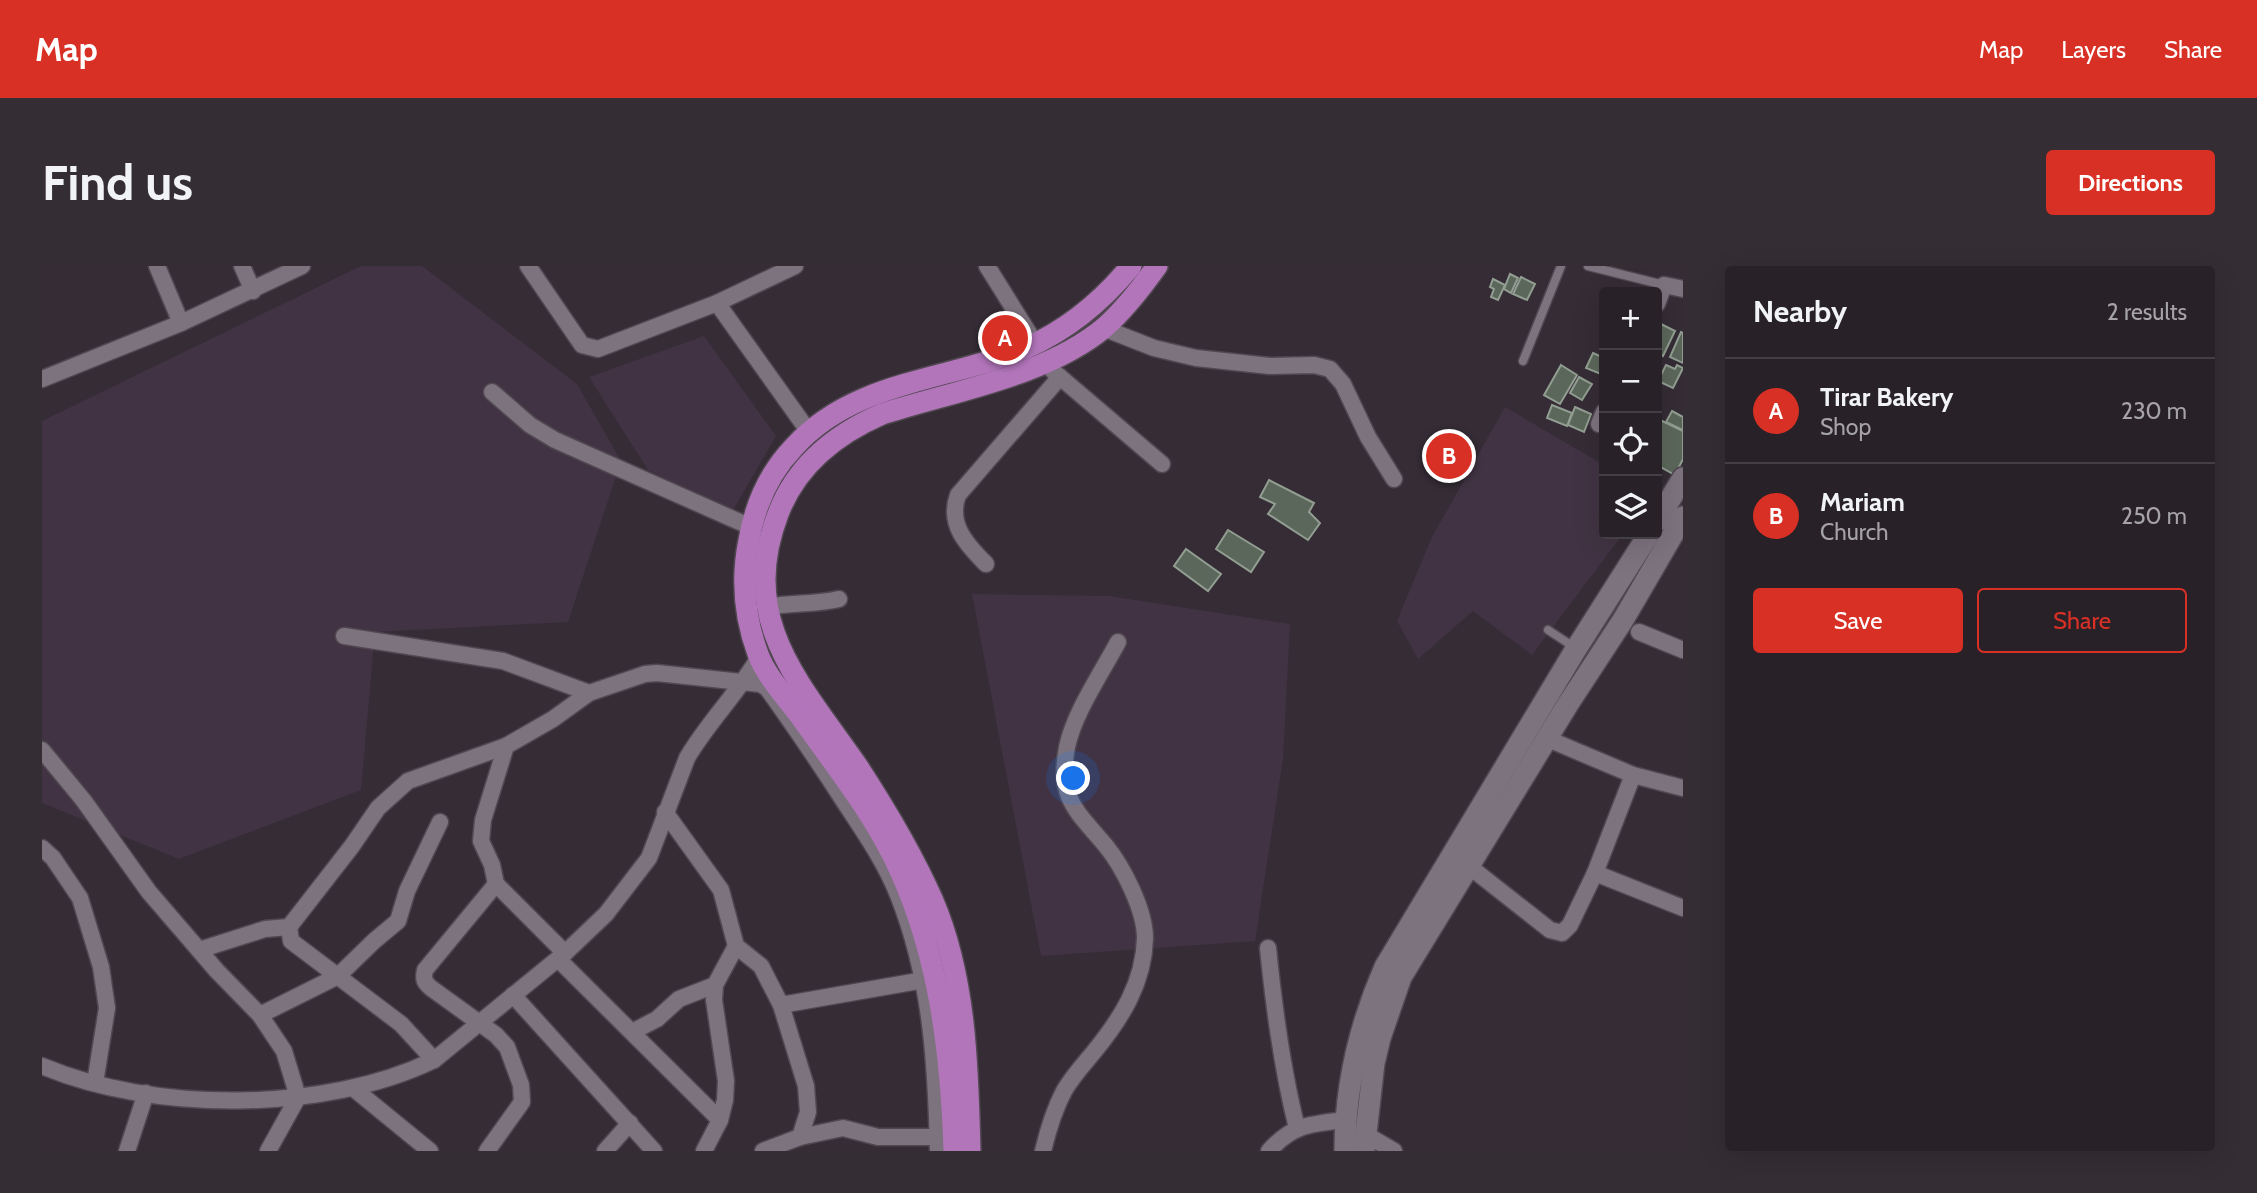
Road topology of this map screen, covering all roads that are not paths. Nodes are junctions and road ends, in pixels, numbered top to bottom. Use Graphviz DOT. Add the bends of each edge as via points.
graph roads {
  1 [pos="157,266"];
  2 [pos="242,266"];
  3 [pos="302,266"];
  4 [pos="528,266"];
  5 [pos="795,266"];
  6 [pos="987,266"];
  7 [pos="1131,266"];
  8 [pos="1157,266"];
  9 [pos="1561,266"];
  10 [pos="1588,266"];
  11 [pos="1664,285"];
  12 [pos="1683,289"];
  13 [pos="1662,290"];
  14 [pos="253,291"];
  15 [pos="1102,297"];
  16 [pos="717,303"];
  17 [pos="1119,312"];
  18 [pos="181,323"];
  19 [pos="1103,328"];
  20 [pos="1039,354"];
  21 [pos="1523,361"];
  22 [pos="1060,377"];
  23 [pos="42,379"];
  24 [pos="492,392"];
  25 [pos="809,432"];
  26 [pos="1162,464"];
  27 [pos="1683,478"];
  28 [pos="1394,479"];
  29 [pos="1662,513"];
  30 [pos="1683,517"];
  31 [pos="751,527"];
  32 [pos="1646,539"];
  33 [pos="986,564"];
  34 [pos="839,599"];
  35 [pos="744,600"];
  36 [pos="767,602"];
  37 [pos="1548,630"];
  38 [pos="1588,630"];
  39 [pos="1639,632"];
  40 [pos="344,636"];
  41 [pos="1609,641"];
  42 [pos="1118,642"];
  43 [pos="1576,649"];
  44 [pos="1683,650"];
  45 [pos="761,660"];
  46 [pos="745,681"];
  47 [pos="767,688"];
  48 [pos="589,693"];
  49 [pos="1548,739"];
  50 [pos="506,746"];
  51 [pos="42,750"];
  52 [pos="1633,775"];
  53 [pos="1682,787"];
  54 [pos="665,812"];
  55 [pos="440,822"];
  56 [pos="42,848"];
  57 [pos="1470,867"];
  58 [pos="1595,873"];
  59 [pos="496,884"];
  60 [pos="1683,908"];
  61 [pos="289,927"];
  62 [pos="736,946"];
  63 [pos="1268,947"];
  64 [pos="199,950"];
  65 [pos="561,956"];
  66 [pos="1393,972"];
  67 [pos="338,976"];
  68 [pos="923,980"];
  69 [pos="715,985"];
  70 [pos="513,995"];
  71 [pos="781,1005"];
  72 [pos="260,1014"];
  73 [pos="479,1023"];
  74 [pos="632,1032"];
  75 [pos="433,1060"];
  76 [pos="44,1068"];
  77 [pos="957,1069"];
  78 [pos="95,1083"];
  79 [pos="353,1088"];
  80 [pos="146,1093"];
  81 [pos="298,1097"];
  82 [pos="720,1120"];
  83 [pos="1345,1120"];
  84 [pos="630,1123"];
  85 [pos="1297,1128"];
  86 [pos="800,1137"];
  87 [pos="1365,1143"];
  88 [pos="958,1145"];
  89 [pos="127,1151"];
  90 [pos="268,1151"];
  91 [pos="430,1151"];
  92 [pos="487,1151"];
  93 [pos="605,1151"];
  94 [pos="654,1151"];
  95 [pos="704,1151"];
  96 [pos="763,1151"];
  97 [pos="1043,1151"];
  98 [pos="1269,1151"];
  99 [pos="1345,1151"];
  100 [pos="1394,1151"];
  1 -- 18 [label="street"];
  2 -- 14 [label="street"];
  3 -- 14 [label="street"];
  4 -- 16 [label="street" via="582,345 593,349"];
  5 -- 16 [label="street"];
  6 -- 20 [label="street"];
  7 -- 15 [label="main road"];
  8 -- 17 [label="main road"];
  9 -- 21 [label="lane"];
  10 -- 11 [label="lane"];
  11 -- 12 [label="street"];
  11 -- 13 [label="street"];
  14 -- 18 [label="street"];
  15 -- 17 [label="main road"];
  15 -- 20 [label="main road"];
  16 -- 25 [label="street"];
  17 -- 19 [label="main road"];
  18 -- 23 [label="street"];
  19 -- 20 [label="main road"];
  19 -- 28 [label="street" via="1196,358 1331,369"];
  20 -- 22 [label="street"];
  20 -- 25 [label="main road" via="1003,357 897,386 859,400"];
  20 -- 36 [label="main road" via="996,381 882,414 827,446 803,471 782,504 767,551"];
  22 -- 26 [label="street"];
  22 -- 33 [label="street" via="954,504 955,521 965,543"];
  24 -- 31 [label="street" via="555,440"];
  25 -- 31 [label="main road" via="782,460 762,494"];
  27 -- 29 [label="main road"];
  30 -- 41 [label="main road"];
  31 -- 35 [label="main road"];
  32 -- 38 [label="main road"];
  34 -- 36 [label="street" via="809,604"];
  35 -- 36 [label="main road"];
  35 -- 45 [label="main road"];
  36 -- 77 [label="main road" via="783,657 882,803 934,904 954,978"];
  37 -- 43 [label="lane"];
  38 -- 41 [label="main road"];
  38 -- 43 [label="main road"];
  39 -- 44 [label="street"];
  40 -- 48 [label="street" via="502,661"];
  41 -- 49 [label="main road"];
  42 -- 97 [label="street" via="1075,722 1067,745 1065,781 1075,810 1108,849 1135,898 1145,936 1142,959 1130,1001 1064,1091"];
  43 -- 66 [label="main road"];
  45 -- 46 [label="street"];
  45 -- 47 [label="street"];
  45 -- 77 [label="main road" via="867,809 900,869 932,958"];
  46 -- 47 [label="street"];
  46 -- 48 [label="street" via="645,674"];
  46 -- 54 [label="street" via="694,745"];
  47 -- 68 [label="street" via="881,860 910,928"];
  48 -- 50 [label="street"];
  49 -- 52 [label="street"];
  49 -- 57 [label="main road"];
  50 -- 59 [label="street" via="481,828"];
  50 -- 61 [label="street" via="408,781 378,808"];
  51 -- 64 [label="street" via="149,892"];
  52 -- 53 [label="street"];
  52 -- 58 [label="street"];
  54 -- 62 [label="street" via="721,890"];
  54 -- 65 [label="street" via="640,872 606,914"];
  55 -- 67 [label="street" via="398,921"];
  56 -- 78 [label="street" via="80,898 101,967 107,1008"];
  57 -- 58 [label="street" via="1550,930 1562,933"];
  57 -- 66 [label="main road"];
  58 -- 60 [label="street"];
  59 -- 65 [label="street"];
  59 -- 73 [label="street" via="423,976 431,988"];
  61 -- 64 [label="street" via="265,929"];
  61 -- 67 [label="street" via="292,941"];
  62 -- 69 [label="street"];
  62 -- 71 [label="street" via="761,966"];
  63 -- 85 [label="street"];
  64 -- 72 [label="street"];
  65 -- 70 [label="street"];
  65 -- 74 [label="street"];
  66 -- 83 [label="main road" via="1371,998 1354,1056"];
  66 -- 87 [label="main road"];
  67 -- 72 [label="street"];
  67 -- 75 [label="street" via="401,1024"];
  68 -- 71 [label="street"];
  68 -- 88 [label="street"];
  69 -- 74 [label="street" via="679,999"];
  69 -- 82 [label="street" via="726,1081"];
  70 -- 73 [label="street"];
  70 -- 84 [label="street"];
  71 -- 86 [label="street" via="806,1086 808,1112"];
  72 -- 81 [label="street" via="284,1051"];
  73 -- 75 [label="street"];
  73 -- 92 [label="street" via="507,1047 523,1096"];
  74 -- 82 [label="street"];
  75 -- 79 [label="street"];
  76 -- 78 [label="street"];
  77 -- 88 [label="main road"];
  78 -- 80 [label="street"];
  79 -- 81 [label="street"];
  79 -- 91 [label="street"];
  80 -- 81 [label="street" via="252,1100"];
  80 -- 89 [label="street"];
  81 -- 90 [label="street"];
  82 -- 95 [label="street"];
  83 -- 85 [label="street"];
  83 -- 99 [label="main road"];
  84 -- 93 [label="street"];
  84 -- 94 [label="street"];
  85 -- 98 [label="street"];
  86 -- 88 [label="street" via="843,1128 878,1137"];
  86 -- 96 [label="street"];
  87 -- 100 [label="street"];
}
